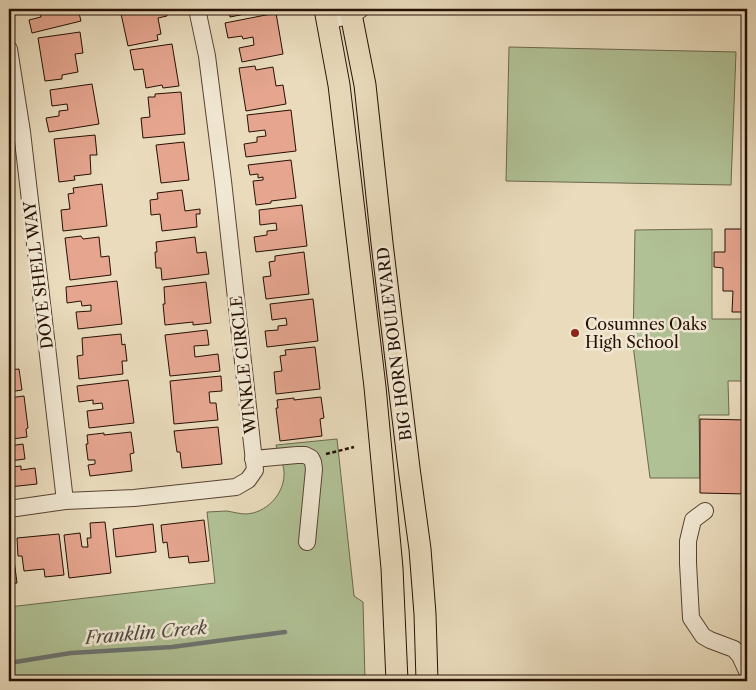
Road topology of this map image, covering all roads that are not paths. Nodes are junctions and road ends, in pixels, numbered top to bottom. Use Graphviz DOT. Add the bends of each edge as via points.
graph roads {
  1 [pos="197,9"];
  2 [pos="354,11"];
  3 [pos="326,15"];
  4 [pos="9,49"];
  5 [pos="15,132"];
  6 [pos="253,459"];
  7 [pos="65,501"];
  8 [pos="9,509"];
  9 [pos="705,511"];
  10 [pos="307,542"];
  11 [pos="747,671"];
  12 [pos="397,681"];
  13 [pos="427,681"];
  1 -- 6 [label="street, WINKLE CIRCLE" via="207,56 223,181"];
  2 -- 3 [label="street"];
  2 -- 13 [label="main road, BIG HORN BOULEVARD" via="420,549"];
  3 -- 12 [label="main road, BIG HORN BOULEVARD" via="339,85 376,396 392,568"];
  4 -- 5 [label="street, DOVE SHELL WAY"];
  5 -- 7 [label="street, DOVE SHELL WAY"];
  6 -- 7 [label="street, WINKLE CIRCLE" via="255,470 248,480 236,487 134,498"];
  6 -- 10 [label="street" via="297,455 311,458 314,469"];
  7 -- 8 [label="street, WINKLE CIRCLE"];
  9 -- 11 [label="street" via="693,520 688,541 691,618 703,636 734,649"];
}
